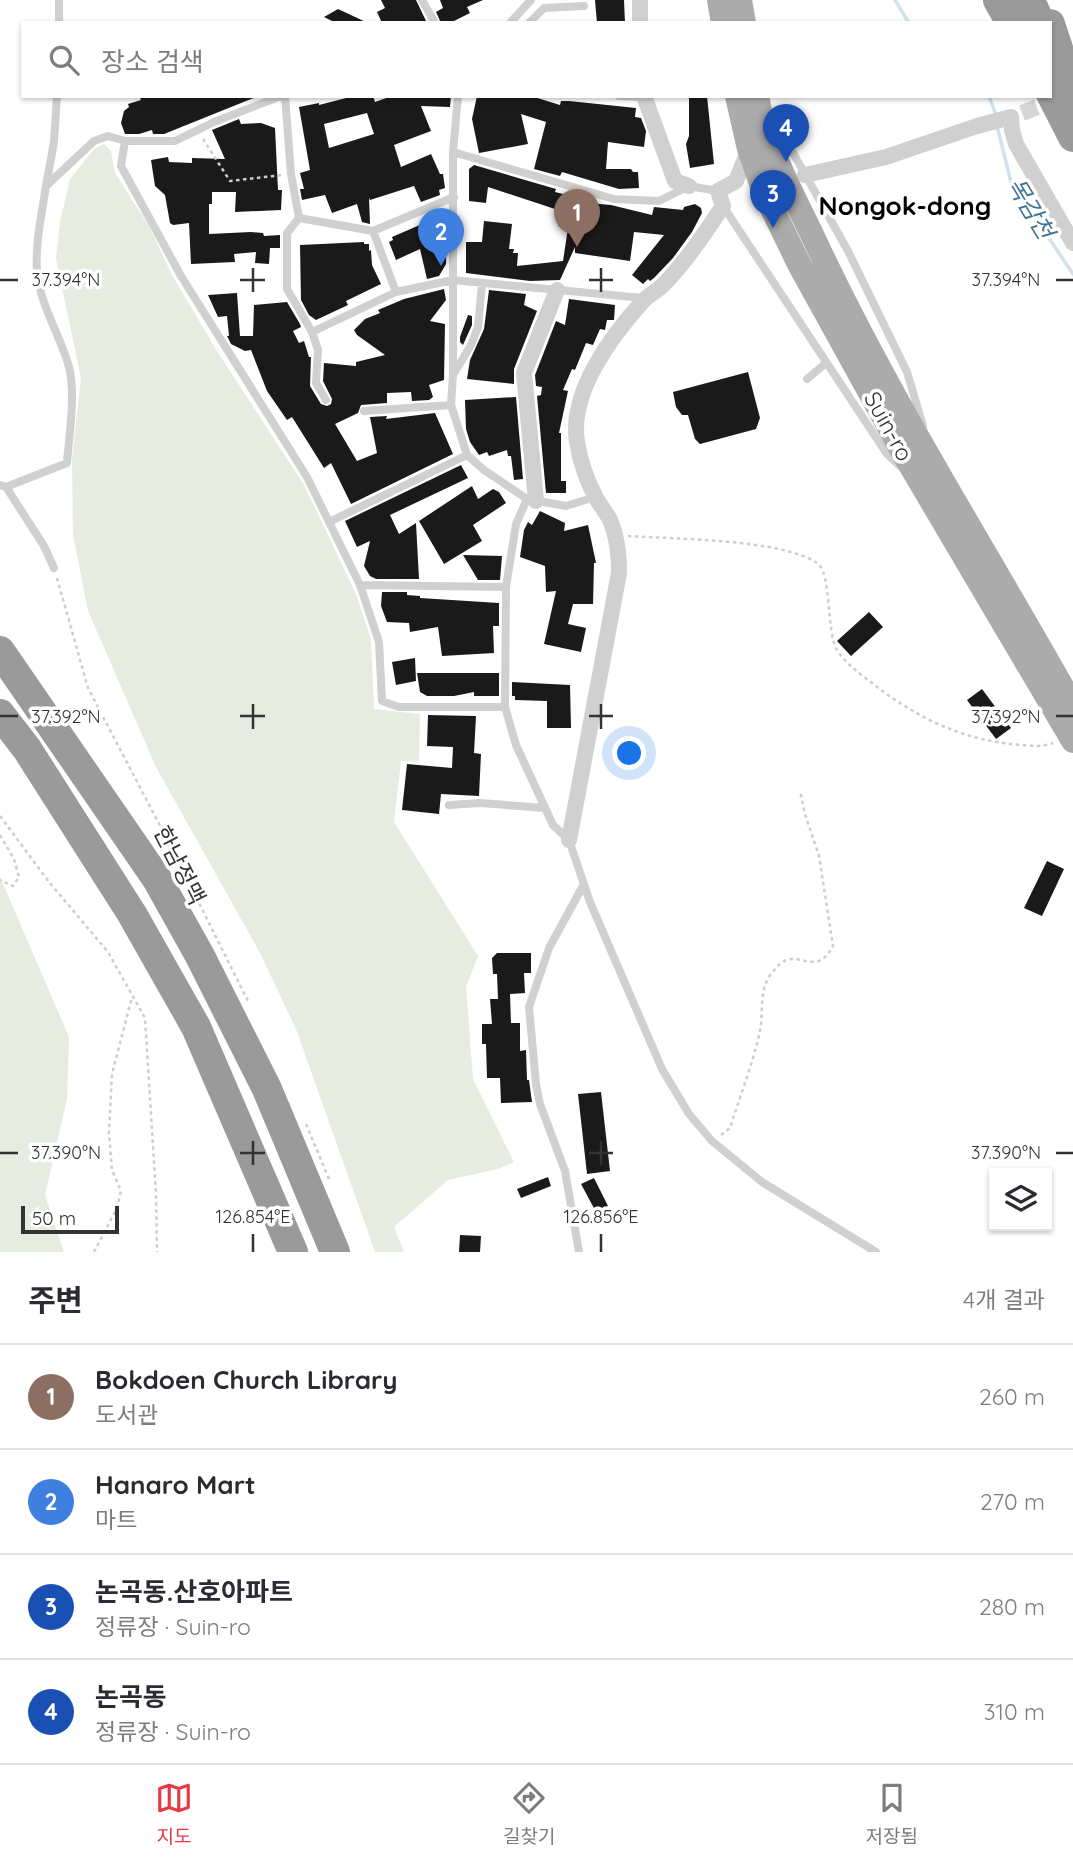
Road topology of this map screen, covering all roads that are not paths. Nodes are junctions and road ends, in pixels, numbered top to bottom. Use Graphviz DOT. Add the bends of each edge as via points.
graph roads {
  1 [pos="60,0"];
  2 [pos="422,0"];
  3 [pos="531,0"];
  4 [pos="639,0"];
  5 [pos="719,0"];
  6 [pos="740,0"];
  7 [pos="998,0"];
  8 [pos="1014,0"];
  9 [pos="1030,0"];
  10 [pos="1044,0"];
  11 [pos="584,6"];
  12 [pos="59,21"];
  13 [pos="434,21"];
  14 [pos="512,21"];
  15 [pos="531,21"];
  16 [pos="640,21"];
  17 [pos="723,21"];
  18 [pos="744,21"];
  19 [pos="1010,21"];
  20 [pos="1022,21"];
  21 [pos="1039,21"];
  22 [pos="1049,21"];
  23 [pos="1052,29"];
  24 [pos="1052,52"];
  25 [pos="1073,94"];
  26 [pos="1052,96"];
  27 [pos="57,98"];
  28 [pos="278,98"];
  29 [pos="283,98"];
  30 [pos="458,98"];
  31 [pos="644,98"];
  32 [pos="737,98"];
  33 [pos="759,98"];
  34 [pos="760,98"];
  35 [pos="1073,101"];
  36 [pos="1073,137"];
  37 [pos="125,141"];
  38 [pos="749,149"];
  39 [pos="453,152"];
  40 [pos="805,174"];
  41 [pos="46,186"];
  42 [pos="689,186"];
  43 [pos="454,197"];
  44 [pos="720,199"];
  45 [pos="299,218"];
  46 [pos="373,232"];
  47 [pos="1073,243"];
  48 [pos="453,280"];
  49 [pos="482,284"];
  50 [pos="557,290"];
  51 [pos="396,292"];
  52 [pos="646,298"];
  53 [pos="313,332"];
  54 [pos="826,363"];
  55 [pos="453,375"];
  56 [pos="807,379"];
  57 [pos="326,400"];
  58 [pos="451,405"];
  59 [pos="364,411"];
  60 [pos="467,455"];
  61 [pos="934,463"];
  62 [pos="3,486"];
  63 [pos="925,489"];
  64 [pos="595,497"];
  65 [pos="531,500"];
  66 [pos="329,522"];
  67 [pos="54,568"];
  68 [pos="360,585"];
  69 [pos="506,587"];
  70 [pos="0,651"];
  71 [pos="1073,706"];
  72 [pos="505,707"];
  73 [pos="0,714"];
  74 [pos="1071,738"];
  75 [pos="449,806"];
  76 [pos="545,808"];
  77 [pos="569,840"];
  78 [pos="584,884"];
  79 [pos="293,1252"];
  80 [pos="335,1252"];
  81 [pos="579,1252"];
  82 [pos="876,1252"];
  1 -- 12 [label="lane"];
  2 -- 13 [label="lane"];
  3 -- 14 [label="lane"];
  4 -- 16 [label="street"];
  5 -- 17 [label="main road"];
  6 -- 18 [label="main road"];
  7 -- 19 [label="highway"];
  8 -- 20 [label="highway"];
  9 -- 21 [label="highway"];
  10 -- 22 [label="highway"];
  11 -- 15 [label="lane" via="544,8"];
  23 -- 25 [label="highway"];
  24 -- 35 [label="highway"];
  26 -- 36 [label="highway"];
  27 -- 41 [label="lane"];
  28 -- 37 [label="lane" via="175,141"];
  29 -- 45 [label="lane"];
  30 -- 39 [label="lane"];
  31 -- 42 [label="street" via="675,181"];
  32 -- 38 [label="main road, Suin-ro"];
  33 -- 61 [label="main road, Suin-ro" via="771,148 837,289"];
  34 -- 40 [label="lane"];
  37 -- 41 [label="lane" via="108,136 94,141"];
  37 -- 66 [label="lane" via="121,166 181,276 307,477"];
  38 -- 44 [label="street" via="736,181"];
  38 -- 63 [label="main road, Suin-ro" via="800,266"];
  39 -- 42 [label="lane" via="614,199 659,201"];
  39 -- 43 [label="lane"];
  40 -- 47 [label="street" via="886,157 1014,116 1016,144"];
  40 -- 61 [label="lane" via="907,372"];
  41 -- 62 [label="lane" via="37,270 69,369 67,463"];
  42 -- 44 [label="lane"];
  43 -- 46 [label="lane"];
  43 -- 48 [label="lane"];
  44 -- 52 [label="street" via="697,245"];
  44 -- 54 [label="lane" via="783,287"];
  45 -- 46 [label="lane"];
  45 -- 53 [label="lane" via="287,233 287,289"];
  46 -- 51 [label="lane"];
  48 -- 49 [label="lane"];
  48 -- 51 [label="lane"];
  48 -- 55 [label="lane"];
  49 -- 50 [label="lane"];
  49 -- 55 [label="lane" via="478,327"];
  50 -- 52 [label="lane"];
  50 -- 65 [label="street" via="524,373"];
  51 -- 53 [label="lane"];
  52 -- 64 [label="street" via="591,373 578,409 576,440"];
  53 -- 57 [label="lane" via="318,350 316,383"];
  54 -- 56 [label="lane"];
  54 -- 63 [label="lane" via="887,454"];
  55 -- 58 [label="lane"];
  58 -- 59 [label="lane"];
  58 -- 60 [label="lane"];
  60 -- 65 [label="lane"];
  60 -- 66 [label="lane"];
  61 -- 71 [label="main road, Suin-ro"];
  62 -- 67 [label="lane"];
  63 -- 74 [label="main road, Suin-ro"];
  64 -- 65 [label="lane" via="566,506"];
  64 -- 77 [label="street" via="611,522 619,573"];
  65 -- 69 [label="lane" via="516,524"];
  66 -- 68 [label="lane"];
  68 -- 69 [label="lane"];
  68 -- 72 [label="lane" via="379,642 382,701 399,707"];
  69 -- 72 [label="lane"];
  70 -- 80 [label="highway" via="157,879 194,945 267,1089"];
  72 -- 76 [label="lane" via="516,745"];
  73 -- 79 [label="highway" via="132,914 196,1027"];
  75 -- 76 [label="lane" via="480,803"];
  76 -- 77 [label="lane" via="553,825"];
  77 -- 78 [label="lane"];
  78 -- 81 [label="lane" via="549,948 529,1007 540,1104 565,1171"];
  78 -- 82 [label="lane" via="662,1069 689,1114 712,1141 762,1182"];
}
